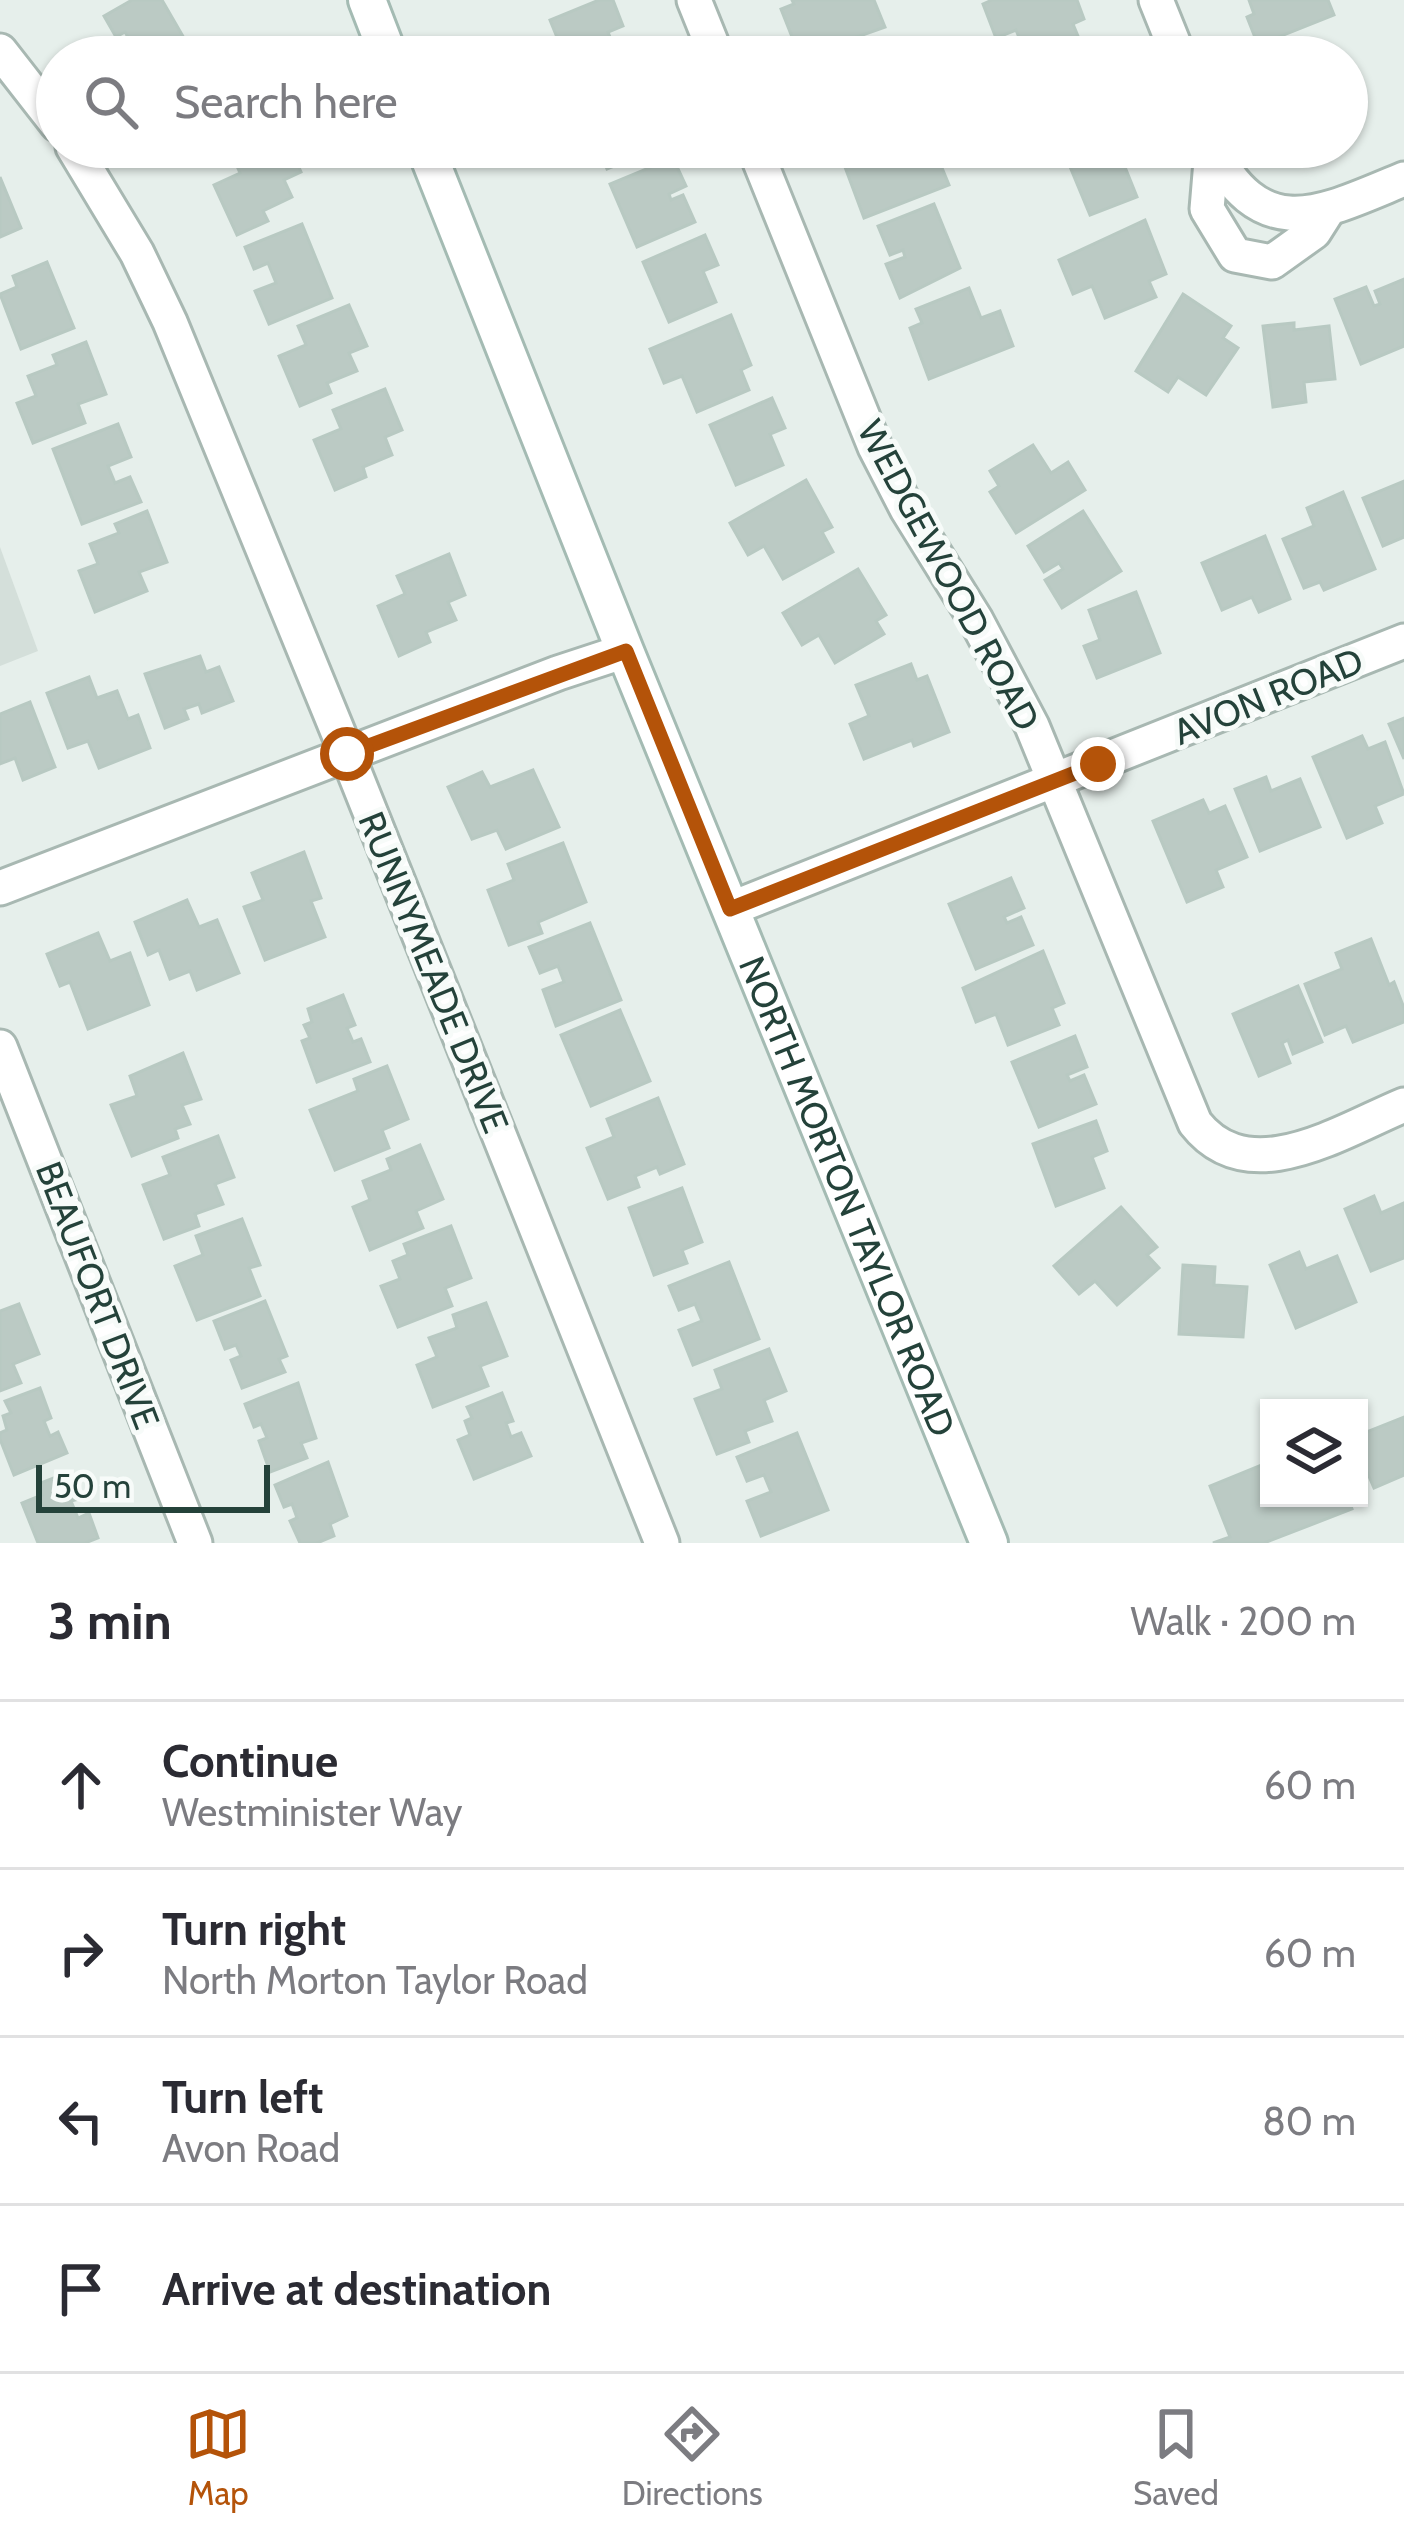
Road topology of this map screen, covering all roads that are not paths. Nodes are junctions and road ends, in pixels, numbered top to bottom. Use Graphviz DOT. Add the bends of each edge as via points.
graph roads {
  1 [pos="367,0"];
  2 [pos="694,0"];
  3 [pos="1156,0"];
  4 [pos="381,36"];
  5 [pos="709,36"];
  6 [pos="1171,36"];
  7 [pos="0,51"];
  8 [pos="36,97"];
  9 [pos="86,168"];
  10 [pos="433,168"];
  11 [pos="762,168"];
  12 [pos="1210,168"];
  13 [pos="1224,168"];
  14 [pos="1404,179"];
  15 [pos="1328,210"];
  16 [pos="1404,641"];
  17 [pos="626,651"];
  18 [pos="347,754"];
  19 [pos="1055,782"];
  20 [pos="0,888"];
  21 [pos="730,909"];
  22 [pos="0,1047"];
  23 [pos="1404,1105"];
  24 [pos="195,1543"];
  25 [pos="662,1543"];
  26 [pos="989,1543"];
  1 -- 4 [label="street"];
  2 -- 5 [label="street"];
  3 -- 6 [label="street"];
  7 -- 8 [label="street"];
  9 -- 18 [label="street, RUNNYMEADE DRIVE" via="170,322"];
  10 -- 17 [label="street, NORTH MORTON TAYLOR ROAD"];
  11 -- 19 [label="street, WEDGEWOOD ROAD" via="875,447 1006,672"];
  12 -- 15 [label="street" via="1207,209 1235,255 1272,262 1314,232"];
  13 -- 15 [label="street" via="1261,208"];
  14 -- 15 [label="street"];
  16 -- 19 [label="street, AVON ROAD"];
  17 -- 18 [label="street"];
  17 -- 21 [label="street, NORTH MORTON TAYLOR ROAD"];
  18 -- 20 [label="street"];
  18 -- 25 [label="street, RUNNYMEADE DRIVE"];
  19 -- 21 [label="street, AVON ROAD"];
  19 -- 23 [label="street, WEDGEWOOD ROAD" via="1203,1133 1232,1153 1268,1157"];
  21 -- 26 [label="street, NORTH MORTON TAYLOR ROAD"];
  22 -- 24 [label="street, BEAUFORT DRIVE"];
}
